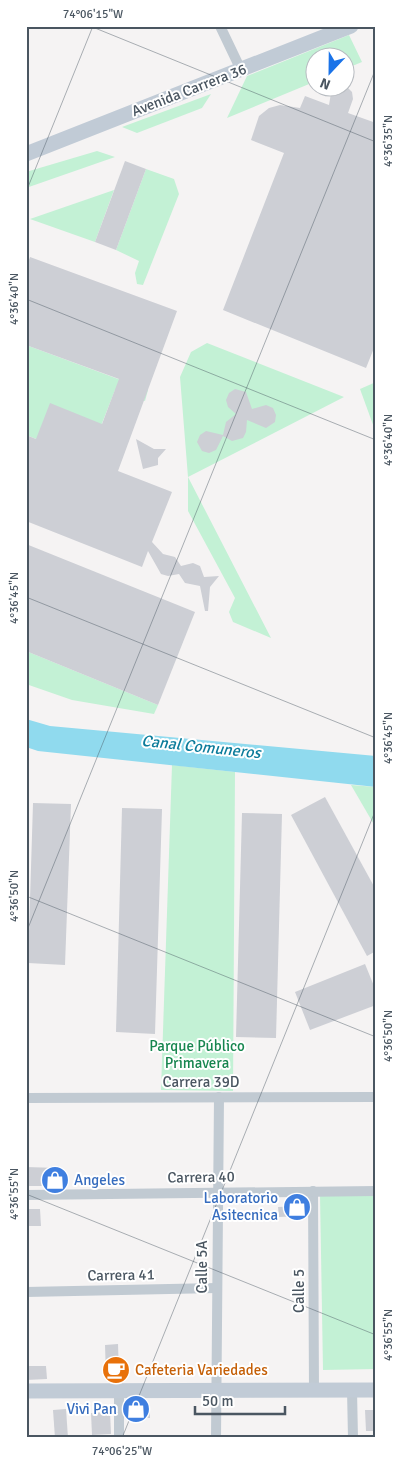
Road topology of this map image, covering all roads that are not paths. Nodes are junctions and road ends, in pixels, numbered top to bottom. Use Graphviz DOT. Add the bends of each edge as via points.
graph roads {
  1 [pos="220,26"];
  2 [pos="351,26"];
  3 [pos="241,70"];
  4 [pos="26,154"];
  5 [pos="220,1097"];
  6 [pos="376,1097"];
  7 [pos="26,1098"];
  8 [pos="313,1191"];
  9 [pos="376,1191"];
  10 [pos="217,1192"];
  11 [pos="26,1195"];
  12 [pos="217,1288"];
  13 [pos="26,1292"];
  14 [pos="26,1390"];
  15 [pos="119,1390"];
  16 [pos="217,1390"];
  17 [pos="314,1390"];
  18 [pos="352,1390"];
  19 [pos="376,1390"];
  20 [pos="119,1438"];
  21 [pos="216,1438"];
  22 [pos="353,1438"];
  1 -- 3 [label="street"];
  2 -- 3 [label="street, Avenida Carrera 36"];
  3 -- 4 [label="street, Avenida Carrera 36"];
  5 -- 6 [label="street, Carrera 39D"];
  5 -- 7 [label="street, Carrera 39D"];
  5 -- 10 [label="street, Calle 5A"];
  8 -- 9 [label="street, Carrera 40"];
  8 -- 10 [label="street, Carrera 40"];
  8 -- 17 [label="street, Calle 5"];
  10 -- 11 [label="street, Carrera 40"];
  10 -- 12 [label="street, Calle 5A"];
  12 -- 13 [label="street, Carrera 41"];
  12 -- 16 [label="street, Calle 5A"];
  14 -- 15 [label="street"];
  15 -- 16 [label="street"];
  15 -- 20 [label="street"];
  16 -- 17 [label="street"];
  16 -- 21 [label="street, Calle 5A"];
  17 -- 18 [label="street"];
  18 -- 19 [label="street"];
  18 -- 22 [label="street"];
}
